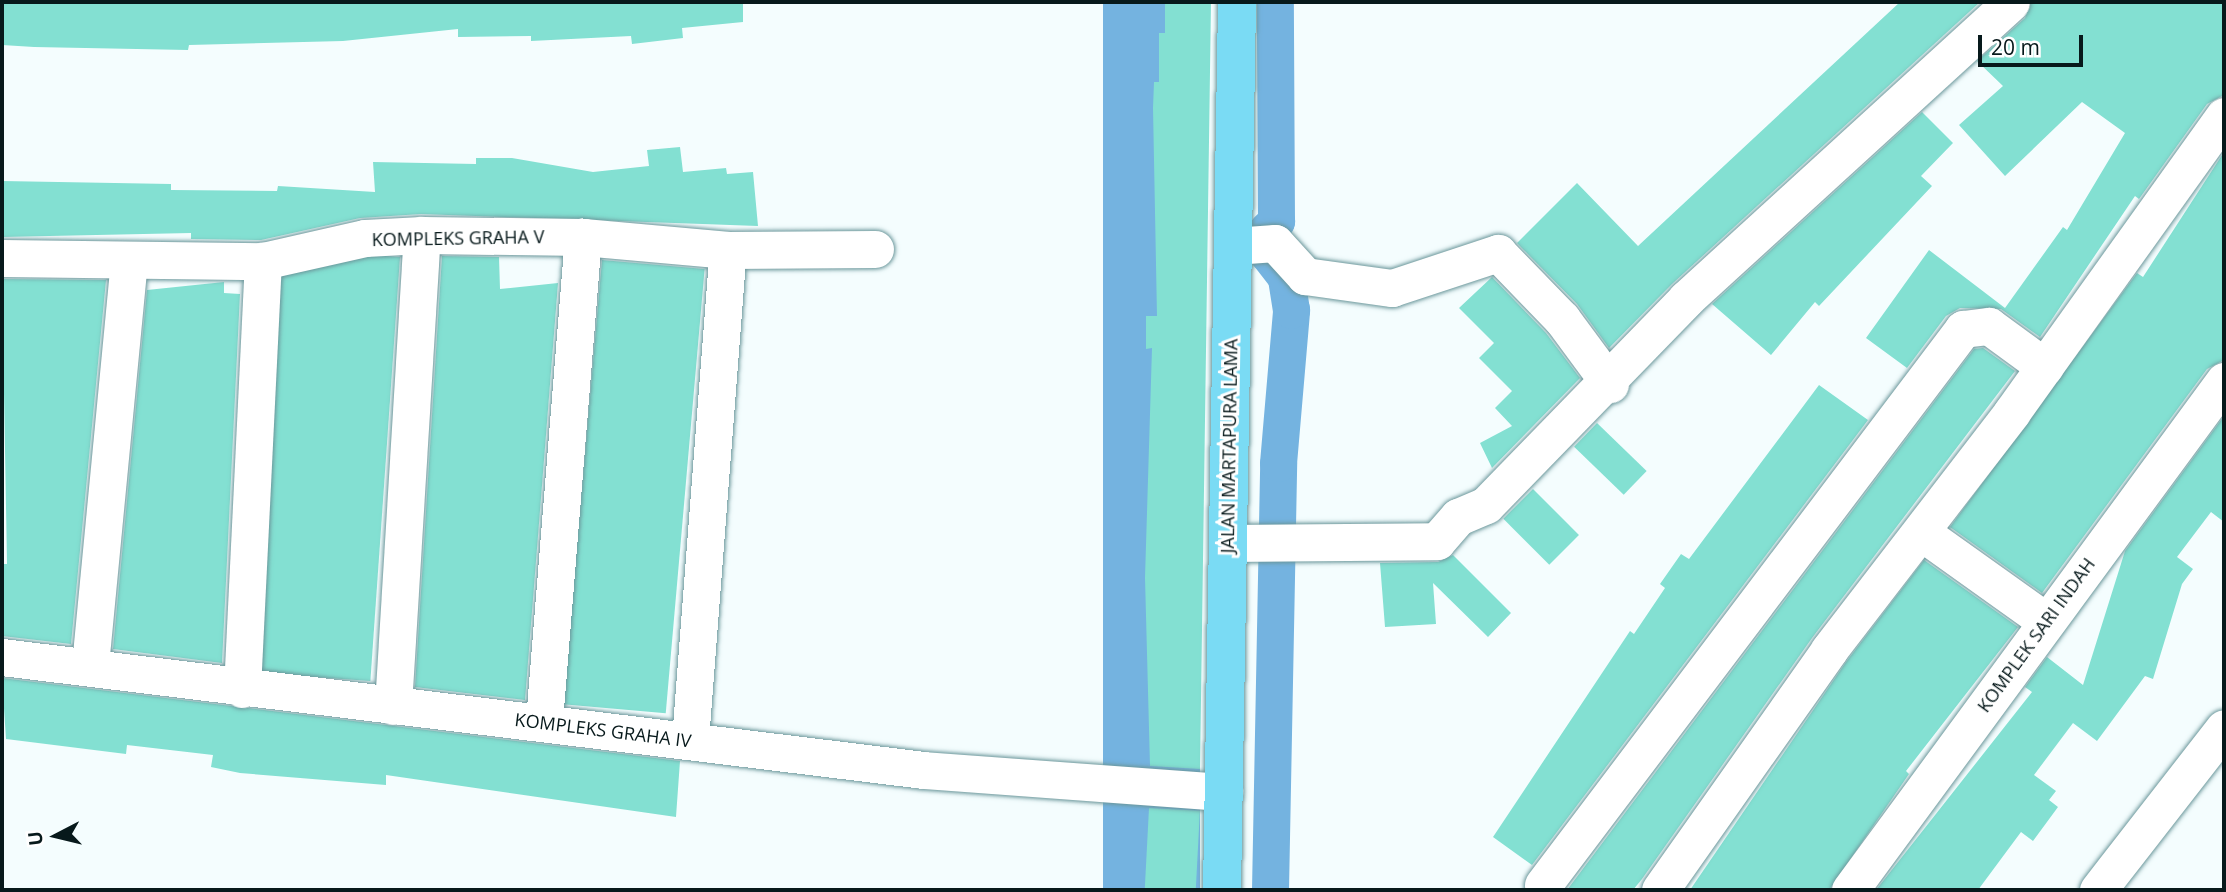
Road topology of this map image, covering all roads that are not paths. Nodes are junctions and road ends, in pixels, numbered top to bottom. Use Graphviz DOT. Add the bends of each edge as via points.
graph roads {
  1 [pos="1237,2"];
  2 [pos="2011,2"];
  3 [pos="2224,116"];
  4 [pos="422,235"];
  5 [pos="583,237"];
  6 [pos="1257,244"];
  7 [pos="875,249"];
  8 [pos="728,250"];
  9 [pos="2,258"];
  10 [pos="263,261"];
  11 [pos="129,263"];
  12 [pos="2045,367"];
  13 [pos="2224,382"];
  14 [pos="1610,384"];
  15 [pos="1921,532"];
  16 [pos="1227,543"];
  17 [pos="2046,621"];
  18 [pos="2,657"];
  19 [pos="90,665"];
  20 [pos="242,689"];
  21 [pos="393,706"];
  22 [pos="544,721"];
  23 [pos="2224,728"];
  24 [pos="690,740"];
  25 [pos="1214,791"];
  26 [pos="1543,885"];
  27 [pos="1222,890"];
  28 [pos="1660,890"];
  29 [pos="1850,890"];
  30 [pos="2098,890"];
  1 -- 6 [label="main road, JALAN MARTAPURA LAMA"];
  2 -- 14 [label="street" via="1686,299"];
  3 -- 12 [label="street"];
  4 -- 5 [label="street, KOMPLEKS GRAHA V"];
  4 -- 10 [label="street, KOMPLEKS GRAHA V" via="365,238"];
  4 -- 21 [label="street"];
  5 -- 8 [label="street, KOMPLEKS GRAHA V"];
  5 -- 22 [label="street"];
  6 -- 14 [label="street" via="1305,276 1392,288 1498,253 1562,319"];
  6 -- 16 [label="main road, JALAN MARTAPURA LAMA"];
  7 -- 8 [label="street, KOMPLEKS GRAHA V"];
  8 -- 24 [label="street"];
  9 -- 11 [label="street, KOMPLEKS GRAHA V"];
  10 -- 11 [label="street, KOMPLEKS GRAHA V"];
  10 -- 20 [label="street"];
  11 -- 19 [label="street"];
  12 -- 15 [label="street"];
  12 -- 26 [label="street" via="1989,326 1963,329"];
  13 -- 17 [label="street, KOMPLEK SARI INDAH"];
  14 -- 16 [label="street" via="1508,477 1486,505 1458,517 1437,541"];
  15 -- 17 [label="street"];
  15 -- 28 [label="street" via="1829,650"];
  16 -- 25 [label="main road, JALAN MARTAPURA LAMA"];
  17 -- 29 [label="street, KOMPLEK SARI INDAH"];
  18 -- 19 [label="street, KOMPLEKS GRAHA IV"];
  19 -- 20 [label="street, KOMPLEKS GRAHA IV"];
  20 -- 21 [label="street, KOMPLEKS GRAHA IV"];
  21 -- 22 [label="street, KOMPLEKS GRAHA IV"];
  22 -- 24 [label="street, KOMPLEKS GRAHA IV"];
  23 -- 30 [label="street"];
  24 -- 25 [label="street, KOMPLEKS GRAHA IV" via="923,770"];
  25 -- 27 [label="main road, JALAN MARTAPURA LAMA"];
}
